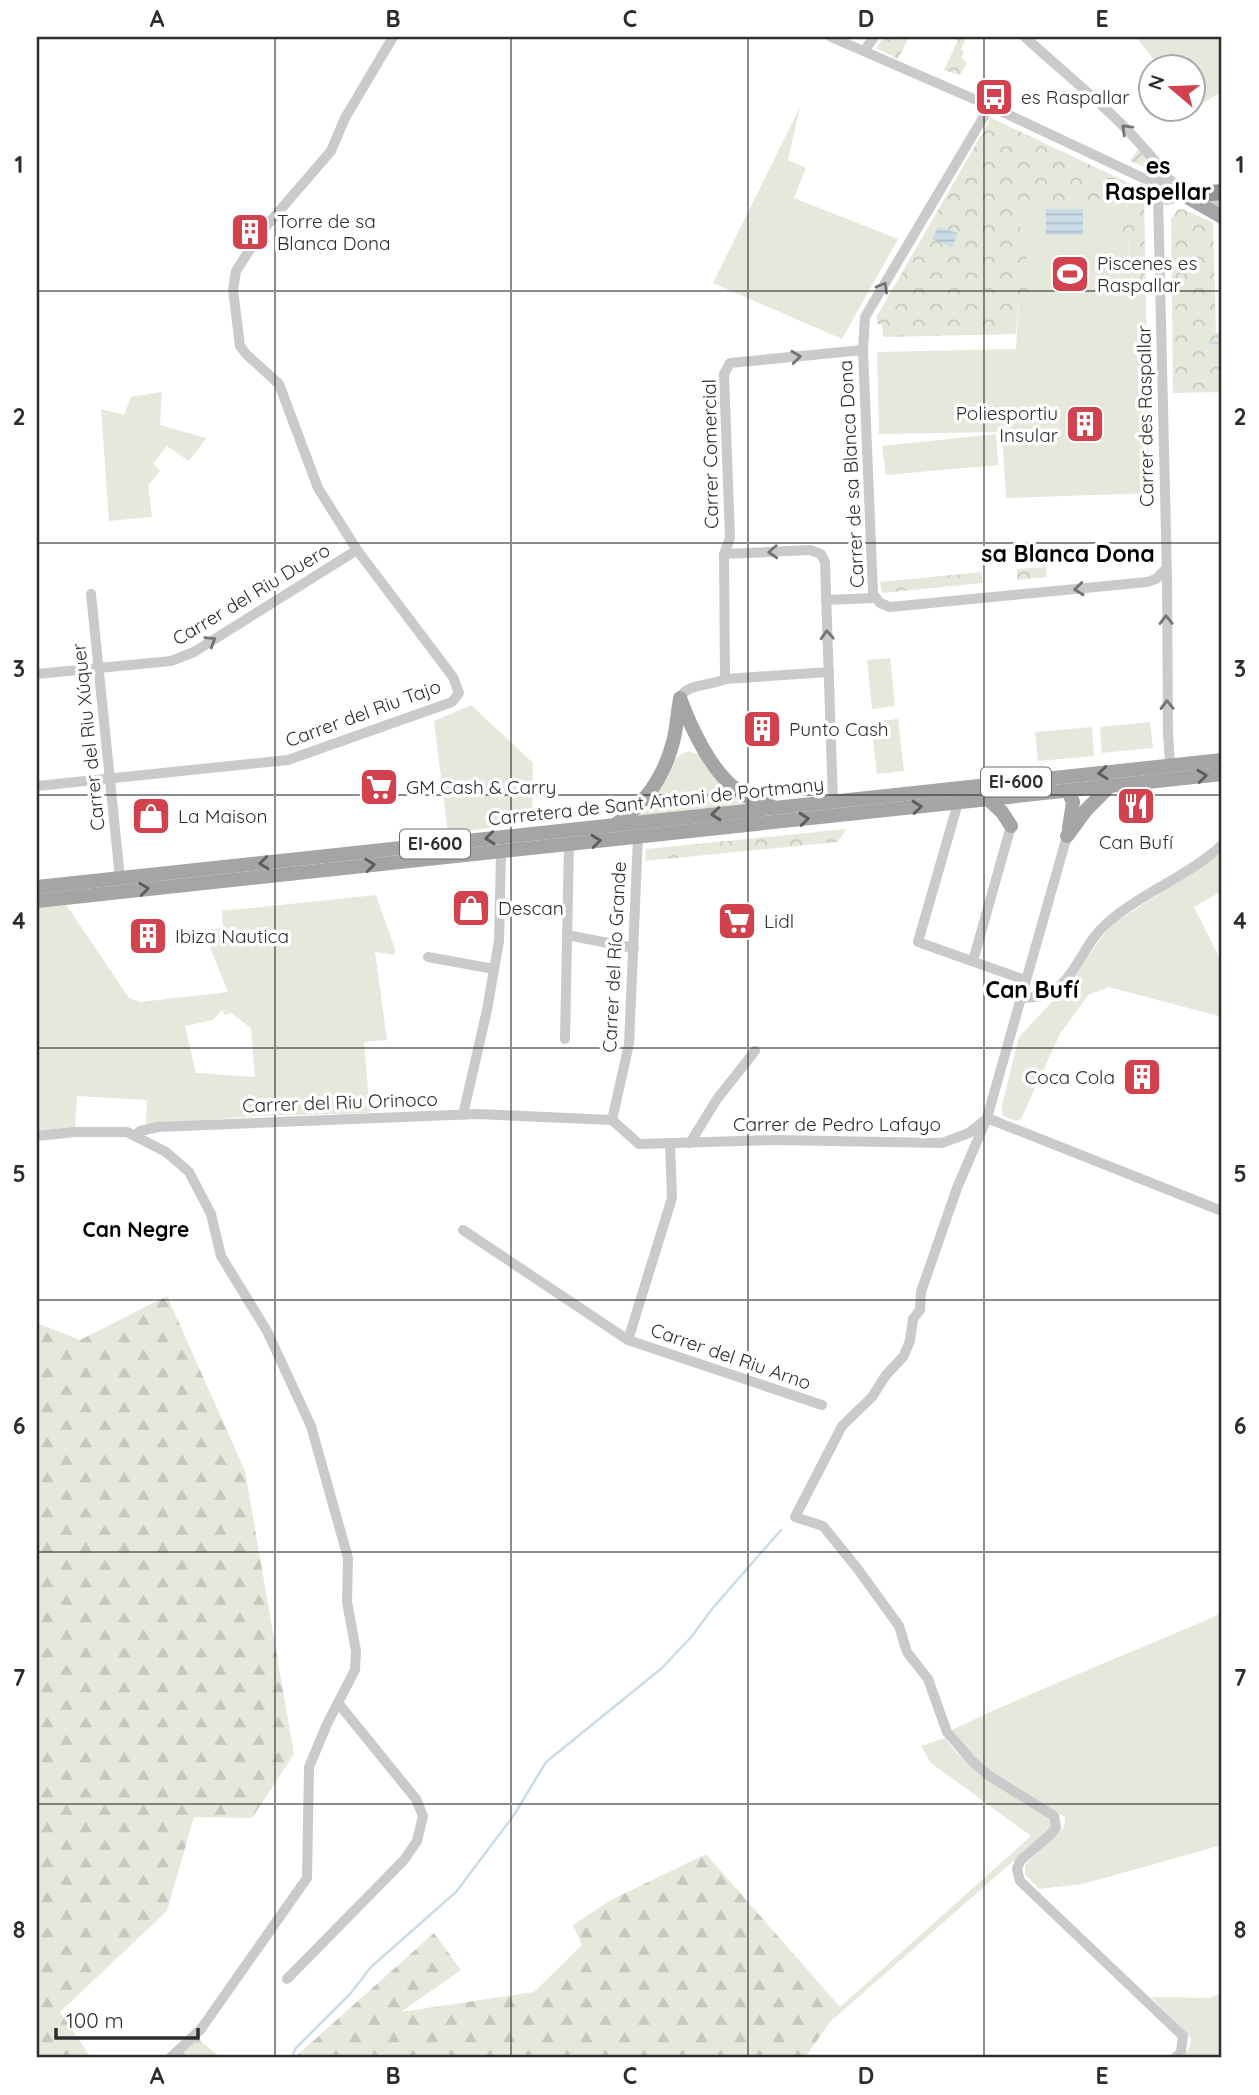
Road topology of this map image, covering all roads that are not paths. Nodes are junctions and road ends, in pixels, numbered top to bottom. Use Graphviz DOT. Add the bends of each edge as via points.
graph roads {
  1 [pos="393,37"];
  2 [pos="831,37"];
  3 [pos="874,37"];
  4 [pos="1029,41"];
  5 [pos="864,51"];
  6 [pos="985,104"];
  7 [pos="1180,192"];
  8 [pos="1222,203"];
  9 [pos="1222,217"];
  10 [pos="863,350"];
  11 [pos="357,550"];
  12 [pos="724,554"];
  13 [pos="1165,570"];
  14 [pos="1147,582"];
  15 [pos="91,594"];
  16 [pos="1165,594"];
  17 [pos="875,598"];
  18 [pos="826,600"];
  19 [pos="99,668"];
  20 [pos="829,672"];
  21 [pos="37,674"];
  22 [pos="725,679"];
  23 [pos="680,698"];
  24 [pos="670,751"];
  25 [pos="708,754"];
  26 [pos="1222,760"];
  27 [pos="1170,765"];
  28 [pos="1222,774"];
  29 [pos="110,779"];
  30 [pos="37,786"];
  31 [pos="1111,786"];
  32 [pos="1068,791"];
  33 [pos="1021,796"];
  34 [pos="988,799"];
  35 [pos="833,802"];
  36 [pos="958,803"];
  37 [pos="776,808"];
  38 [pos="615,825"];
  39 [pos="1011,826"];
  40 [pos="638,836"];
  41 [pos="1067,836"];
  42 [pos="569,844"];
  43 [pos="1222,845"];
  44 [pos="501,851"];
  45 [pos="120,878"];
  46 [pos="37,887"];
  47 [pos="37,901"];
  48 [pos="567,935"];
  49 [pos="634,948"];
  50 [pos="428,957"];
  51 [pos="973,961"];
  52 [pos="494,968"];
  53 [pos="1025,980"];
  54 [pos="1020,998"];
  55 [pos="565,1039"];
  56 [pos="755,1051"];
  57 [pos="463,1115"];
  58 [pos="987,1118"];
  59 [pos="612,1120"];
  60 [pos="136,1135"];
  61 [pos="37,1136"];
  62 [pos="690,1143"];
  63 [pos="670,1144"];
  64 [pos="1222,1211"];
  65 [pos="463,1230"];
  66 [pos="628,1340"];
  67 [pos="822,1405"];
  68 [pos="338,1703"];
  69 [pos="287,1979"];
  70 [pos="170,2058"];
  71 [pos="1175,2058"];
  1 -- 11 [label="street" via="331,151 262,231 236,271 233,290 240,346 279,384 318,488"];
  2 -- 5 [label="street"];
  3 -- 5 [label="street"];
  7 -- 4 [label="street, one-way" via="1148,151"];
  5 -- 6 [label="street"];
  6 -- 7 [label="street"];
  10 -- 6 [label="street, Carrer de sa Blanca Dona, one-way" via="865,317"];
  7 -- 8 [label="street"];
  7 -- 9 [label="main road"];
  7 -- 13 [label="street, Carrer des Raspallar" via="1159,218"];
  12 -- 10 [label="street, Carrer Comercial, one-way" via="730,538 724,374 730,363"];
  10 -- 17 [label="street, Carrer de sa Blanca Dona"];
  19 -- 11 [label="street, Carrer del Riu Duero, one-way" via="171,661 194,652"];
  11 -- 29 [label="street, Carrer del Riu Tajo" via="453,677 459,693 452,702 288,760"];
  18 -- 12 [label="street, one-way" via="821,554 810,550"];
  12 -- 22 [label="street, Carrer Comercial"];
  13 -- 14 [label="street, Carrer de sa Blanca Dona"];
  13 -- 16 [label="street, Carrer des Raspallar"];
  14 -- 16 [label="street"];
  14 -- 17 [label="street, Carrer de sa Blanca Dona, one-way" via="890,607"];
  15 -- 19 [label="street, Carrer del Riu Xúquer"];
  27 -- 16 [label="street, Carrer des Raspallar, one-way"];
  17 -- 18 [label="street"];
  20 -- 18 [label="street, one-way"];
  19 -- 21 [label="street, Carrer del Riu Duero"];
  19 -- 29 [label="street, Carrer del Riu Xúquer"];
  20 -- 22 [label="street"];
  20 -- 35 [label="street"];
  22 -- 23 [label="street" via="688,689"];
  23 -- 24 [label="main road"];
  23 -- 25 [label="main road"];
  24 -- 25 [label="main road" via="690,746"];
  24 -- 38 [label="main road" via="646,799"];
  25 -- 37 [label="main road" via="734,789"];
  26 -- 27 [label="main road, EI-600"];
  27 -- 35 [label="main road, Carretera de Sant Antoni de Portmany / EI-600, one-way"];
  31 -- 28 [label="main road, EI-600, one-way"];
  29 -- 30 [label="street, Carrer del Riu Tajo"];
  29 -- 45 [label="street, Carrer del Riu Xúquer"];
  31 -- 32 [label="main road, EI-600"];
  31 -- 41 [label="main road"];
  32 -- 33 [label="main road, EI-600"];
  32 -- 41 [label="main road" via="1073,811"];
  33 -- 34 [label="main road, EI-600"];
  33 -- 39 [label="main road"];
  34 -- 36 [label="main road, EI-600"];
  34 -- 39 [label="main road"];
  35 -- 37 [label="main road, Carretera de Sant Antoni de Portmany / EI-600"];
  40 -- 36 [label="main road, Carretera de Sant Antoni de Portmany / EI-600, one-way"];
  36 -- 51 [label="street" via="918,942"];
  37 -- 38 [label="main road, Carretera de Sant Antoni de Portmany / EI-600, one-way"];
  38 -- 45 [label="main road, Carretera de Sant Antoni de Portmany / EI-600, one-way"];
  39 -- 51 [label="street"];
  42 -- 40 [label="main road, Carretera de Sant Antoni de Portmany / EI-600, one-way"];
  40 -- 49 [label="street, Carrer del Río Grande"];
  41 -- 53 [label="street"];
  42 -- 44 [label="main road, Carretera de Sant Antoni de Portmany / EI-600"];
  42 -- 48 [label="street"];
  43 -- 54 [label="street" via="1103,926 1064,981 1046,996"];
  47 -- 44 [label="main road, Carretera de Sant Antoni de Portmany / EI-600, one-way"];
  44 -- 52 [label="street"];
  45 -- 46 [label="main road, Carretera de Sant Antoni de Portmany / EI-600"];
  48 -- 49 [label="street"];
  48 -- 55 [label="street"];
  49 -- 59 [label="street, Carrer del Río Grande" via="629,1044"];
  50 -- 52 [label="street"];
  51 -- 53 [label="street"];
  52 -- 57 [label="street"];
  53 -- 54 [label="street"];
  54 -- 58 [label="street"];
  56 -- 62 [label="street"];
  57 -- 59 [label="street, Carrer del Riu Orinoco"];
  57 -- 60 [label="street, Carrer del Riu Orinoco" via="158,1127"];
  58 -- 62 [label="street, Carrer de Pedro Lafayo" via="970,1133 942,1143"];
  58 -- 64 [label="street"];
  58 -- 71 [label="street" via="921,1292 911,1342 872,1397 842,1426 795,1517 823,1526 899,1626 907,1652 928,1679 947,1732 971,1760 1054,1816 1052,1833 1020,1861 1020,1881 1183,2036 1181,2052"];
  59 -- 63 [label="street, Carrer de Pedro Lafayo" via="639,1144"];
  60 -- 61 [label="street, Carrer del Riu Orinoco" via="118,1131"];
  60 -- 68 [label="street" via="166,1152 189,1172 201,1191 221,1256 267,1331 312,1426 348,1558 347,1602 355,1670"];
  62 -- 63 [label="street, Carrer de Pedro Lafayo"];
  63 -- 66 [label="street, Carrer del Riu Arno" via="672,1198"];
  65 -- 66 [label="street, Carrer del Riu Arno"];
  66 -- 67 [label="street, Carrer del Riu Arno"];
  68 -- 69 [label="street" via="416,1798 423,1816 417,1841 404,1860"];
  68 -- 70 [label="street" via="309,1767 307,1878 201,2029"];
}
